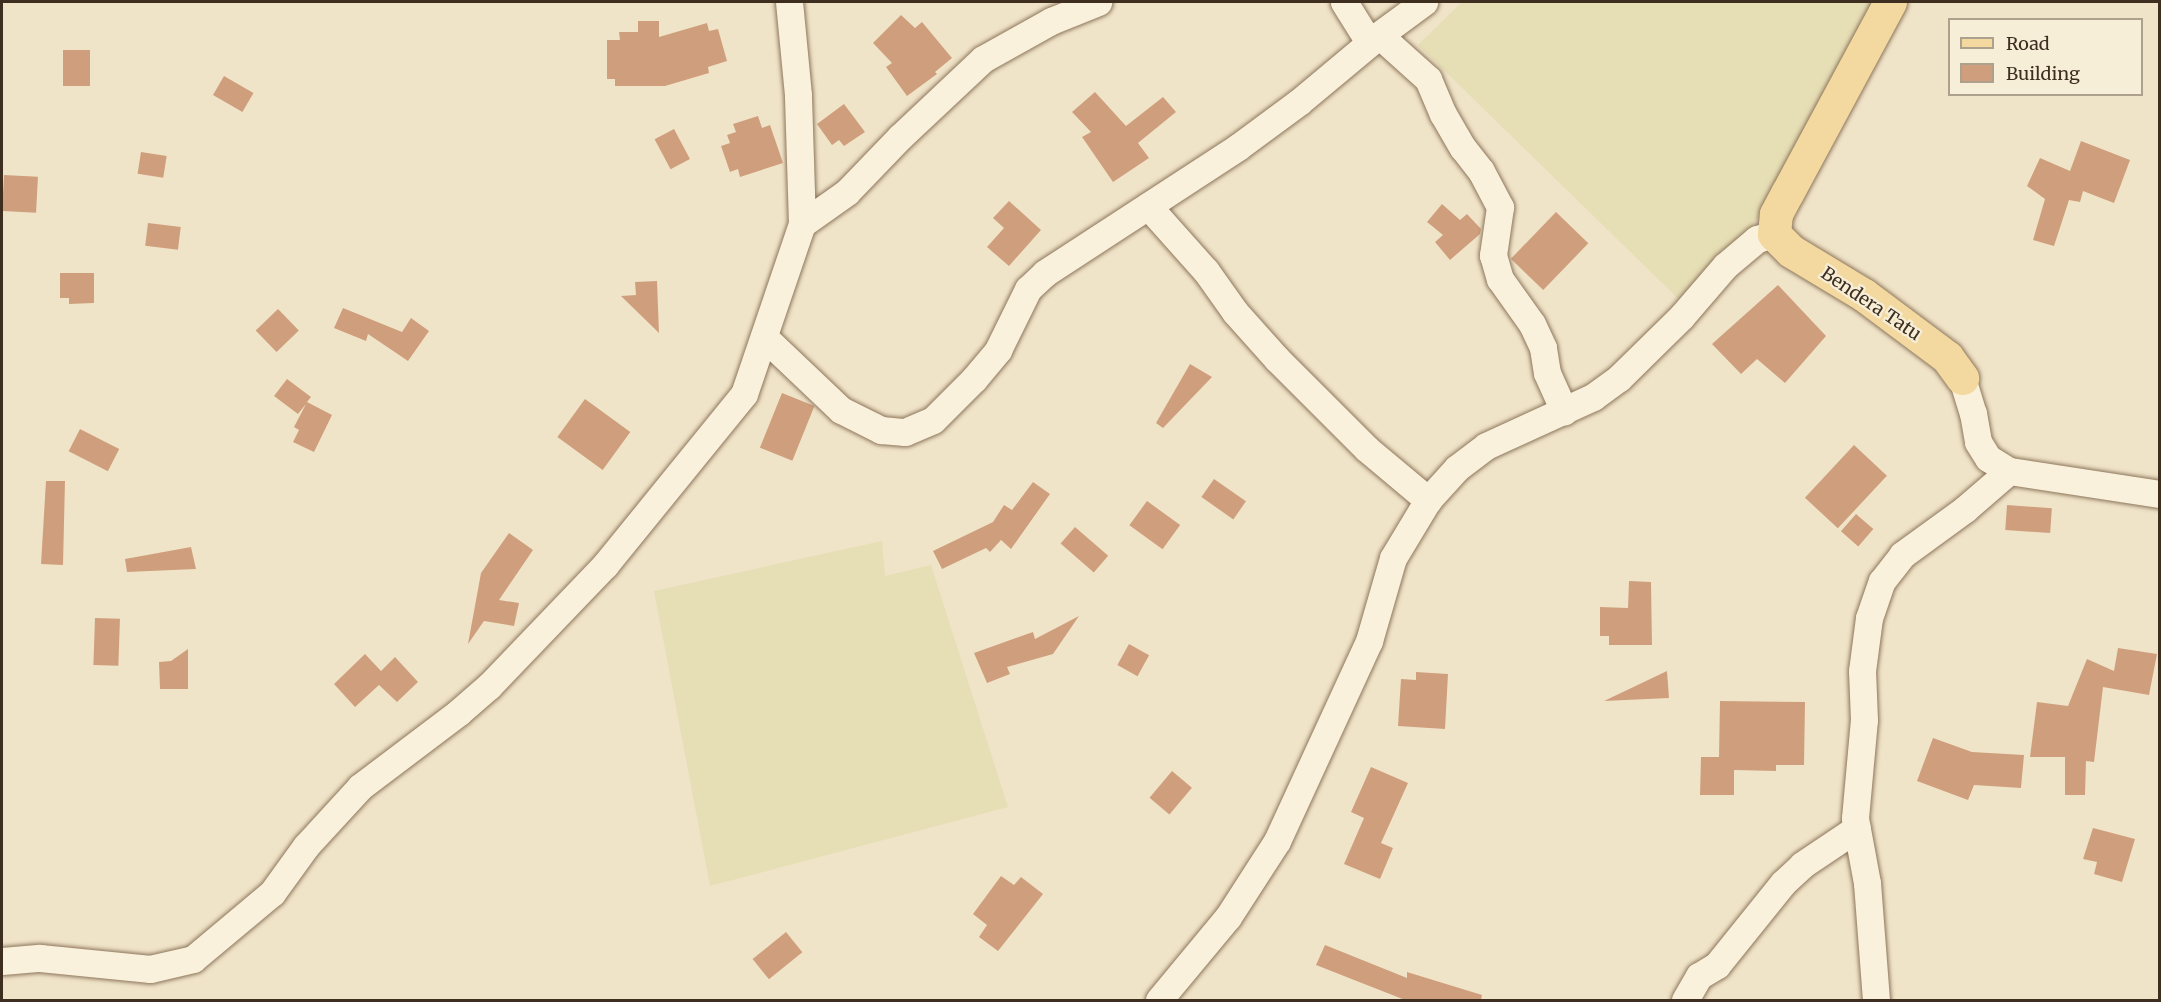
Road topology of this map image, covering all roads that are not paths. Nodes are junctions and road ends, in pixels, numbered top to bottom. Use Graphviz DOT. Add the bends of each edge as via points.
graph roads {
  1 [pos="789,2"];
  2 [pos="1098,2"];
  3 [pos="1344,2"];
  4 [pos="1425,2"];
  5 [pos="1890,2"];
  6 [pos="1374,39"];
  7 [pos="1148,206"];
  8 [pos="802,224"];
  9 [pos="1774,234"];
  10 [pos="764,337"];
  11 [pos="1962,378"];
  12 [pos="1564,411"];
  13 [pos="2009,471"];
  14 [pos="2160,494"];
  15 [pos="1428,500"];
  16 [pos="1857,828"];
  17 [pos="2,961"];
  18 [pos="1159,1000"];
  19 [pos="1685,1000"];
  20 [pos="1876,1000"];
  1 -- 8 [label="street" via="798,95"];
  2 -- 8 [label="street" via="1051,21 983,59 847,192"];
  3 -- 6 [label="street"];
  4 -- 6 [label="street"];
  5 -- 9 [label="main road" via="1776,214"];
  6 -- 7 [label="street" via="1299,102"];
  6 -- 12 [label="street" via="1428,79 1443,114 1482,171 1500,207 1493,255 1498,271 1532,324"];
  7 -- 10 [label="street" via="1045,273 1028,290 998,350 974,379 933,420 905,432 881,430 841,410"];
  7 -- 15 [label="street" via="1277,359 1367,449"];
  8 -- 10 [label="street"];
  9 -- 11 [label="main road, Bendera Tatu" via="1791,251 1864,296 1947,357"];
  9 -- 12 [label="street" via="1752,243 1725,266 1682,316 1619,378"];
  10 -- 17 [label="street" via="744,393 605,565 489,686 360,787 306,846 272,893 224,936 193,959 150,969 40,958"];
  11 -- 13 [label="street, Bendera Tatu" via="1978,442 1988,458"];
  12 -- 15 [label="street" via="1486,446 1457,468"];
  13 -- 14 [label="street, Bendera Tatu"];
  13 -- 16 [label="street" via="1902,555 1882,581 1869,618 1862,671 1864,720"];
  15 -- 18 [label="street" via="1393,558 1364,651 1277,841 1228,917"];
  16 -- 19 [label="street" via="1802,865 1783,883 1717,965 1699,976"];
  16 -- 20 [label="street" via="1867,882"];
}
